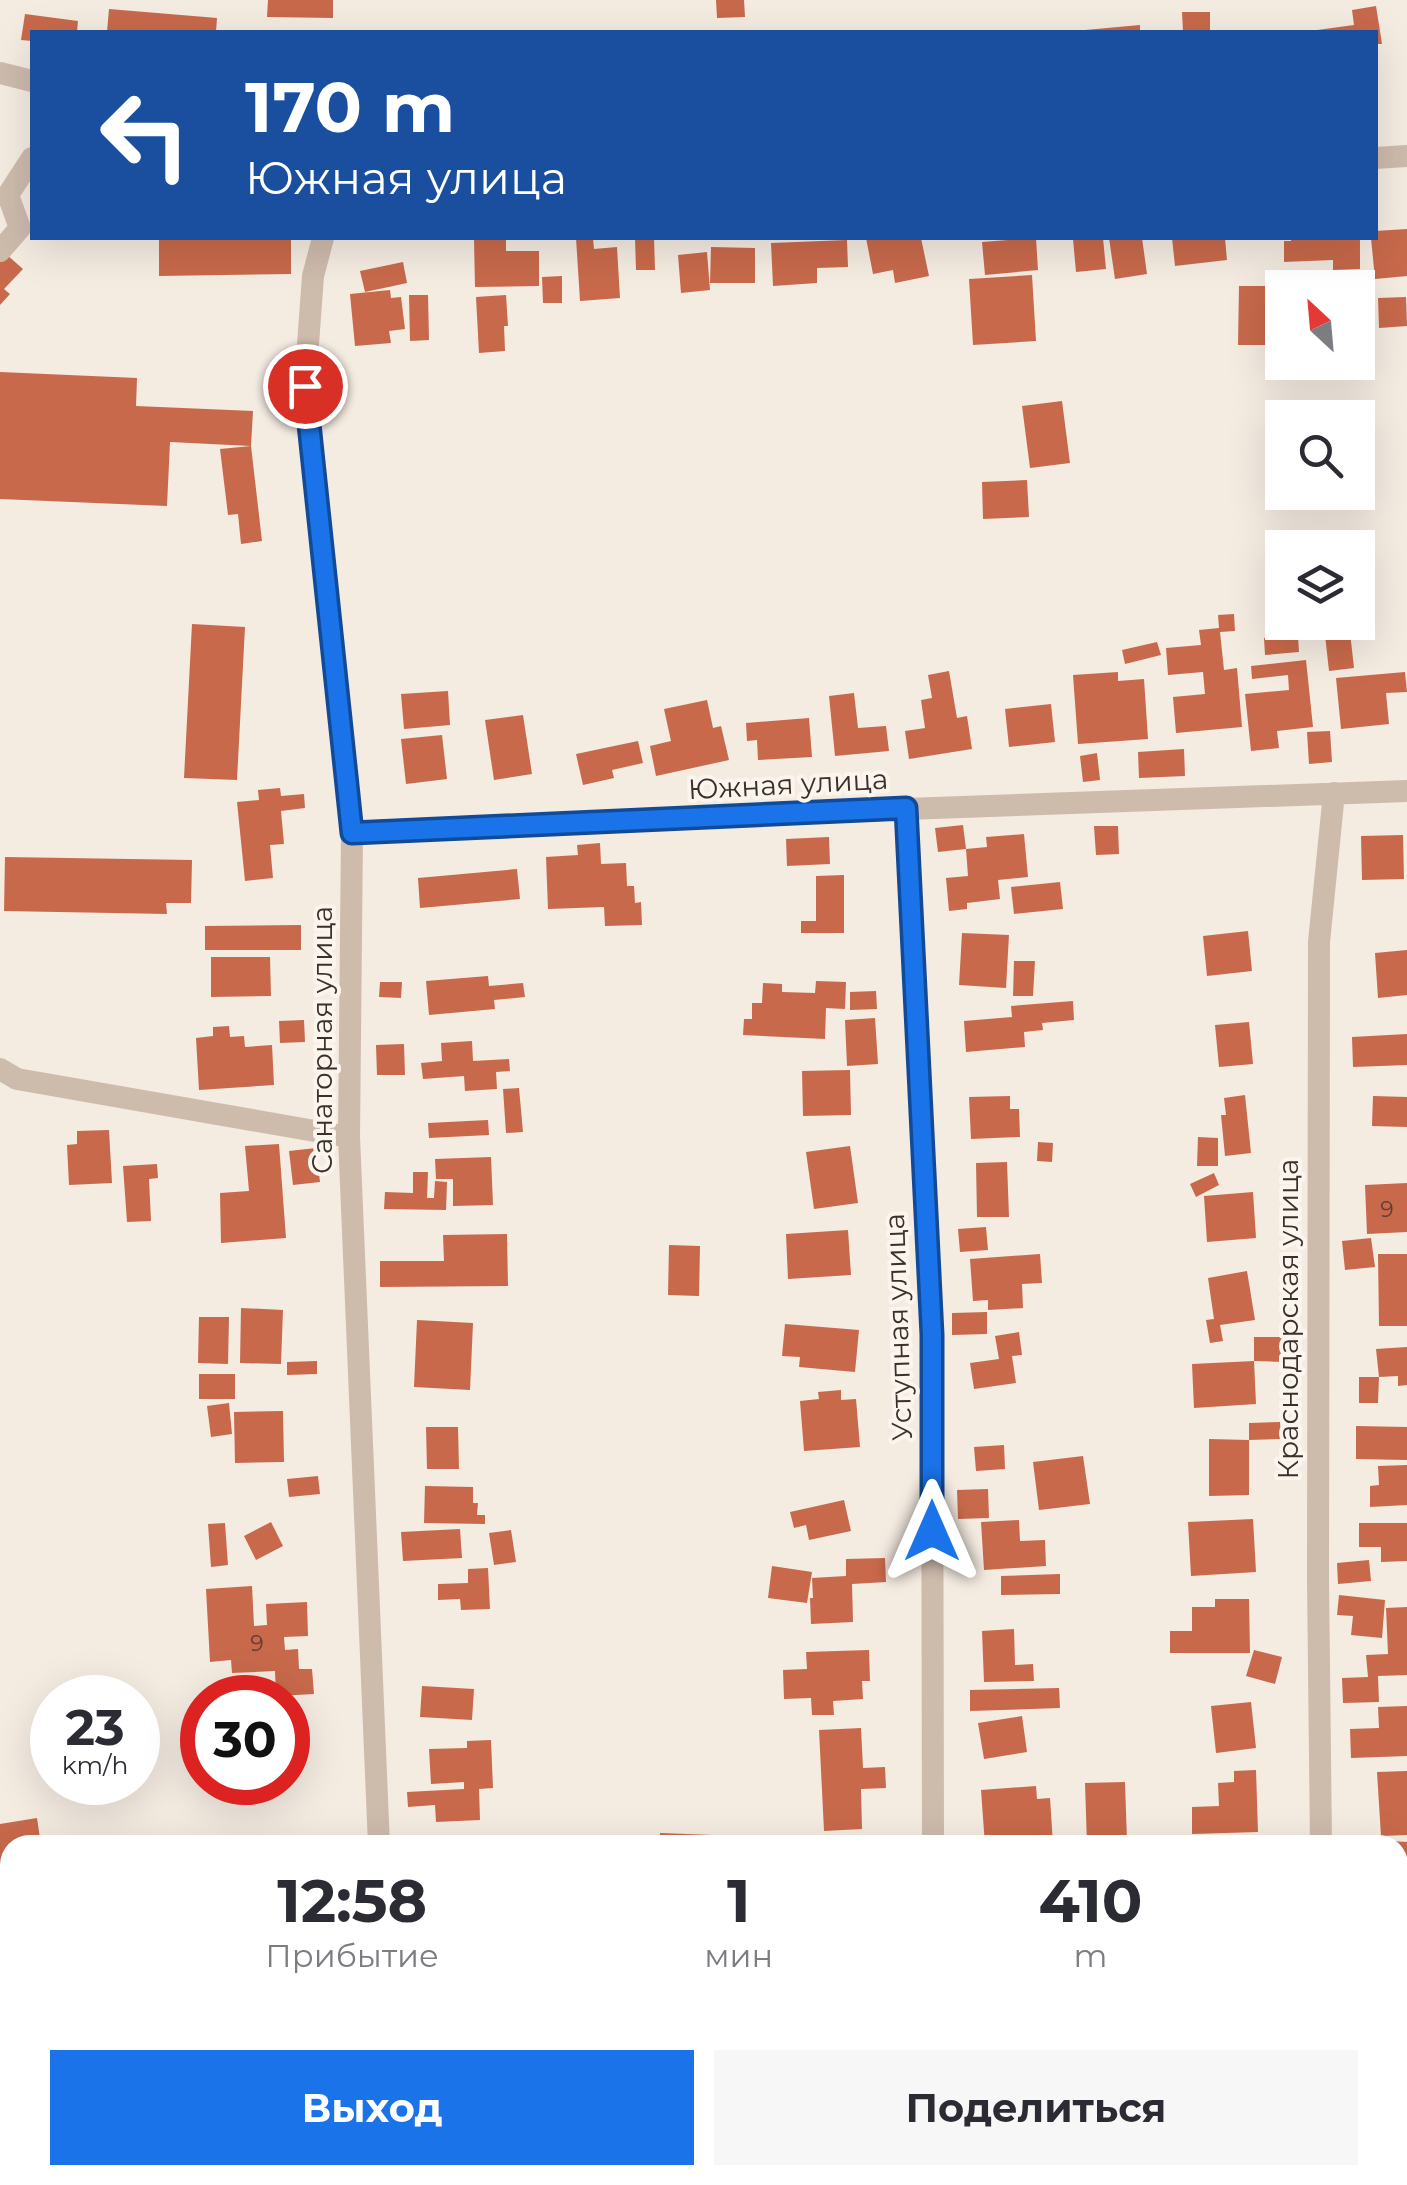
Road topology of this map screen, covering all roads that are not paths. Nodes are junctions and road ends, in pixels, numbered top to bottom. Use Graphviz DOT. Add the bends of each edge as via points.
graph roads {
  1 [pos="0,73"];
  2 [pos="30,80"];
  3 [pos="1407,156"];
  4 [pos="1378,158"];
  5 [pos="30,161"];
  6 [pos="322,240"];
  7 [pos="0,251"];
  8 [pos="1407,791"];
  9 [pos="1334,793"];
  10 [pos="906,808"];
  11 [pos="352,833"];
  12 [pos="0,1069"];
  13 [pos="349,1137"];
  14 [pos="379,1835"];
  15 [pos="933,1835"];
  16 [pos="1321,1835"];
  1 -- 2 [label="street"];
  3 -- 4 [label="street"];
  5 -- 7 [label="street" via="8,195 20,228"];
  6 -- 11 [label="street, Санаторная улица" via="305,386"];
  8 -- 9 [label="street, Южная улица"];
  9 -- 10 [label="street, Южная улица"];
  9 -- 16 [label="street, Краснодарская улица" via="1319,962"];
  10 -- 11 [label="street, Южная улица"];
  10 -- 15 [label="street, Уступная улица" via="932,1335"];
  11 -- 13 [label="street, Санаторная улица"];
  12 -- 13 [label="street" via="17,1079"];
  13 -- 14 [label="street, Санаторная улица"];
}
